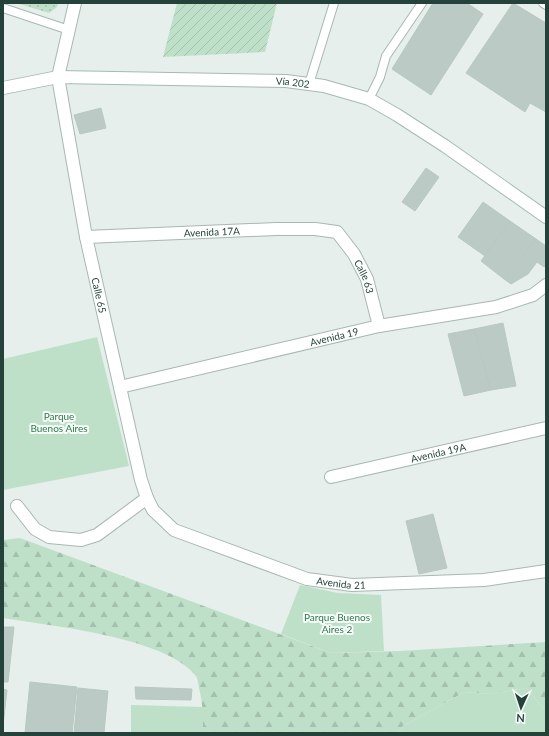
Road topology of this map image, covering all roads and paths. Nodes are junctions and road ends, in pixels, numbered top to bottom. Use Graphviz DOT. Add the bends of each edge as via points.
graph roads {
  1 [pos="75,3"];
  2 [pos="334,3"];
  3 [pos="422,3"];
  4 [pos="543,3"];
  5 [pos="546,5"];
  6 [pos="3,8"];
  7 [pos="69,30"];
  8 [pos="58,77"];
  9 [pos="309,84"];
  10 [pos="3,88"];
  11 [pos="368,99"];
  12 [pos="546,218"];
  13 [pos="337,232"];
  14 [pos="86,237"];
  15 [pos="546,285"];
  16 [pos="379,326"];
  17 [pos="120,387"];
  18 [pos="546,428"];
  19 [pos="331,477"];
  20 [pos="147,498"];
  21 [pos="17,506"];
  22 [pos="153,510"];
  23 [pos="546,571"];
  1 -- 7 [label="street"];
  2 -- 9 [label="lane"];
  3 -- 11 [label="lane" via="386,56 380,77"];
  4 -- 5 [label="lane"];
  6 -- 7 [label="lane"];
  7 -- 8 [label="street"];
  8 -- 9 [label="street, Vía 202" via="286,80"];
  8 -- 10 [label="street, Vía 202"];
  8 -- 14 [label="street, Calle 65"];
  9 -- 11 [label="street, Vía 202"];
  11 -- 12 [label="street, Vía 202" via="397,114 445,146"];
  13 -- 14 [label="street, Avenida 17A" via="276,229"];
  13 -- 16 [label="street, Calle 63" via="354,254 367,279"];
  14 -- 17 [label="street, Calle 65"];
  15 -- 16 [label="street, Avenida 19" via="533,294 496,307"];
  16 -- 17 [label="street, Avenida 19"];
  17 -- 20 [label="street, Calle 65"];
  18 -- 19 [label="street, Avenida 19A"];
  20 -- 21 [label="street" via="97,535 81,540 49,536 35,530"];
  20 -- 22 [label="street, Calle 65"];
  22 -- 23 [label="street, Avenida 21" via="174,530 307,579 352,585 484,580"];
}
